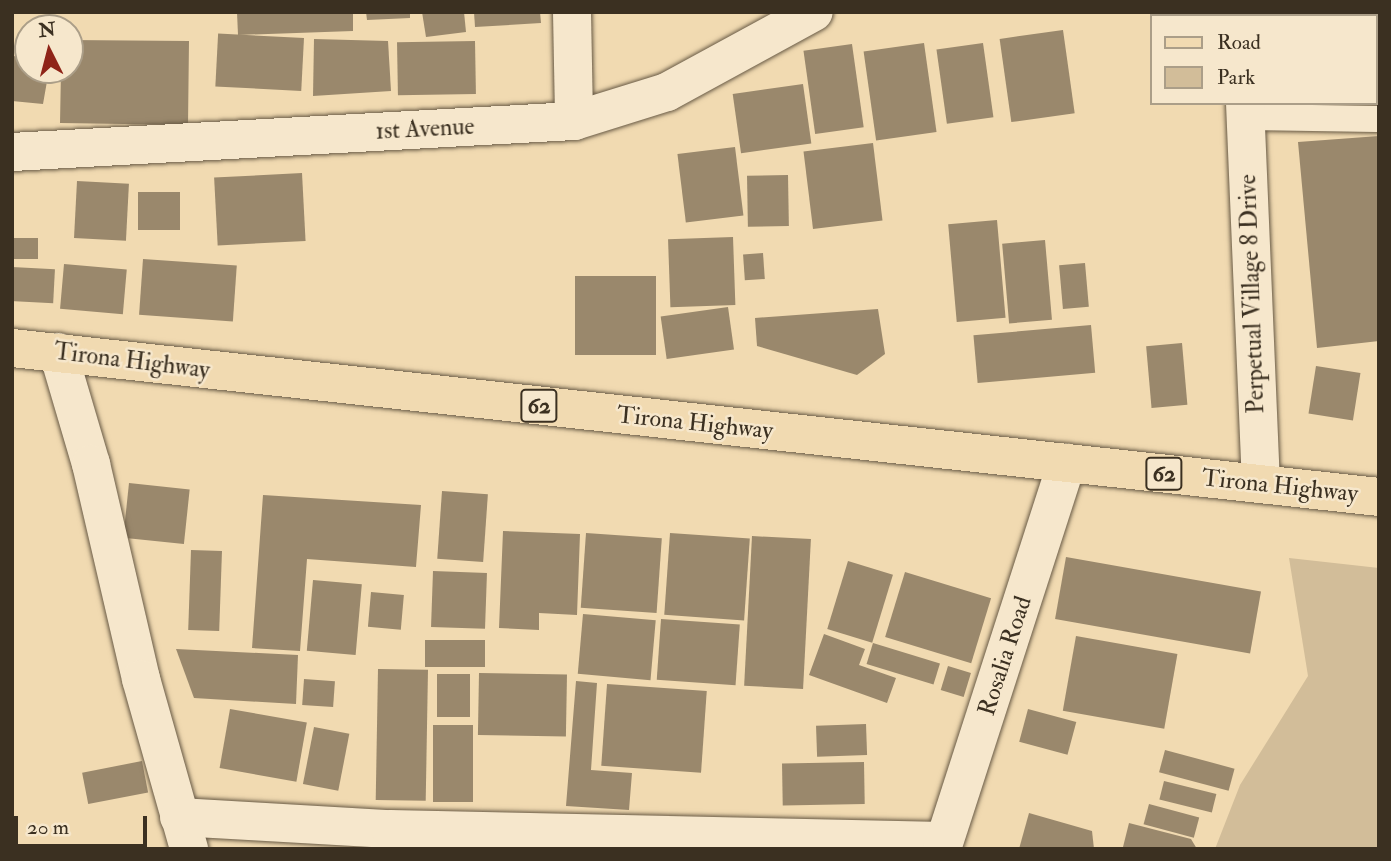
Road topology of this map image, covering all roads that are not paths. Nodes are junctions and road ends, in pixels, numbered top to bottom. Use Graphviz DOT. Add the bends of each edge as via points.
graph roads {
  1 [pos="572,12"];
  2 [pos="814,12"];
  3 [pos="1245,110"];
  4 [pos="1379,119"];
  5 [pos="574,121"];
  6 [pos="12,152"];
  7 [pos="12,348"];
  8 [pos="58,352"];
  9 [pos="1067,463"];
  10 [pos="1261,484"];
  11 [pos="1379,497"];
  12 [pos="184,833"];
  13 [pos="391,839"];
  14 [pos="943,845"];
  1 -- 5 [label="street"];
  2 -- 5 [label="street, 1st Avenue" via="667,92"];
  3 -- 4 [label="lane"];
  3 -- 10 [label="street, Perpetual Village 8 Drive"];
  5 -- 6 [label="street, 1st Avenue"];
  7 -- 8 [label="main road, Tirona Highway / 62"];
  8 -- 9 [label="main road, Tirona Highway / 62"];
  8 -- 12 [label="street" via="91,464 141,679"];
  9 -- 10 [label="main road, Tirona Highway / 62"];
  9 -- 14 [label="street, Rosalia Road"];
  10 -- 11 [label="main road, Tirona Highway / 62"];
  12 -- 13 [label="street"];
  13 -- 14 [label="street"];
}
